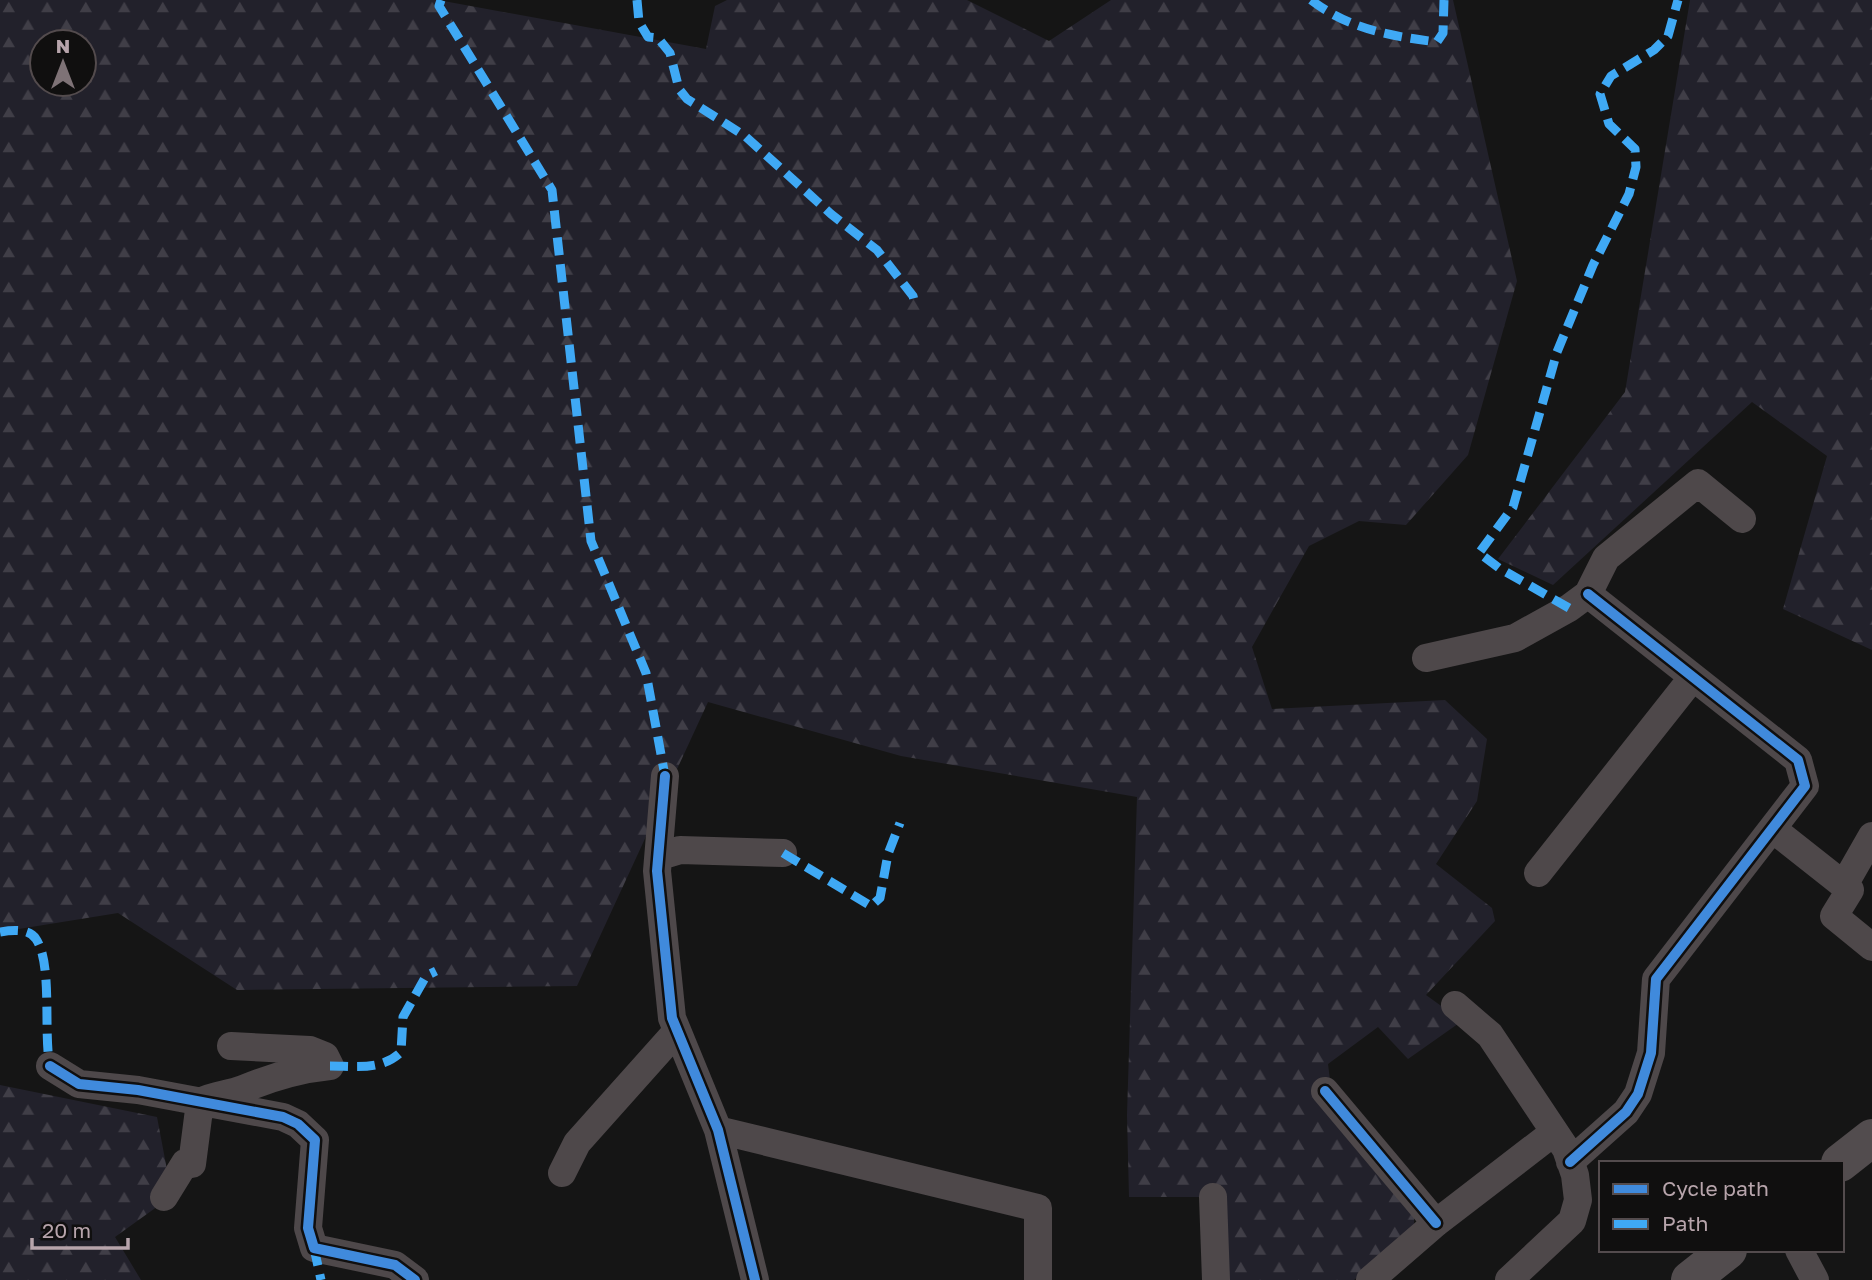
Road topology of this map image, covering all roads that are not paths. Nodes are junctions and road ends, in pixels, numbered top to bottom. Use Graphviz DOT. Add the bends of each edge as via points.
graph roads {
  1 [pos="1742,519"];
  2 [pos="1588,594"];
  3 [pos="1426,658"];
  4 [pos="1693,677"];
  5 [pos="665,776"];
  6 [pos="1774,830"];
  7 [pos="1872,836"];
  8 [pos="783,853"];
  9 [pos="660,856"];
  10 [pos="1538,873"];
  11 [pos="1844,885"];
  12 [pos="1872,947"];
  13 [pos="1455,1005"];
  14 [pos="677,1031"];
  15 [pos="231,1046"];
  16 [pos="50,1066"];
  17 [pos="1325,1091"];
  18 [pos="201,1102"];
  19 [pos="718,1130"];
  20 [pos="1553,1133"];
  21 [pos="1872,1138"];
  22 [pos="1570,1161"];
  23 [pos="1843,1161"];
  24 [pos="562,1173"];
  25 [pos="164,1197"];
  26 [pos="1213,1197"];
  27 [pos="1436,1223"];
  28 [pos="1725,1252"];
  29 [pos="1800,1252"];
  30 [pos="415,1280"];
  31 [pos="755,1280"];
  32 [pos="1038,1280"];
  33 [pos="1216,1280"];
  34 [pos="1370,1280"];
  35 [pos="1509,1280"];
  36 [pos="1690,1280"];
  37 [pos="1815,1280"];
  1 -- 2 [label="street" via="1698,483 1606,558"];
  2 -- 3 [label="street" via="1515,638"];
  2 -- 4 [label="street"];
  4 -- 6 [label="street" via="1798,760 1805,786"];
  4 -- 10 [label="street"];
  5 -- 9 [label="street"];
  6 -- 11 [label="street"];
  6 -- 22 [label="street" via="1656,979 1651,1053 1638,1094 1626,1112"];
  7 -- 11 [label="street"];
  8 -- 9 [label="street" via="680,850"];
  9 -- 14 [label="street" via="661,917"];
  11 -- 12 [label="street" via="1850,890 1834,916"];
  13 -- 20 [label="street" via="1490,1035"];
  14 -- 19 [label="street"];
  14 -- 24 [label="street" via="577,1143"];
  15 -- 18 [label="street" via="310,1050 325,1056 330,1066 305,1068"];
  16 -- 18 [label="street" via="79,1084"];
  17 -- 27 [label="street"];
  18 -- 25 [label="street" via="192,1164 185,1163"];
  18 -- 30 [label="street" via="283,1117 298,1124 315,1140 308,1228 314,1248 395,1265"];
  19 -- 31 [label="street"];
  19 -- 32 [label="street" via="1038,1208"];
  20 -- 22 [label="street"];
  20 -- 27 [label="street"];
  21 -- 23 [label="main road"];
  22 -- 35 [label="street" via="1578,1200 1576,1214"];
  26 -- 33 [label="street"];
  27 -- 34 [label="street"];
  28 -- 36 [label="main road"];
  29 -- 37 [label="street"];
}
